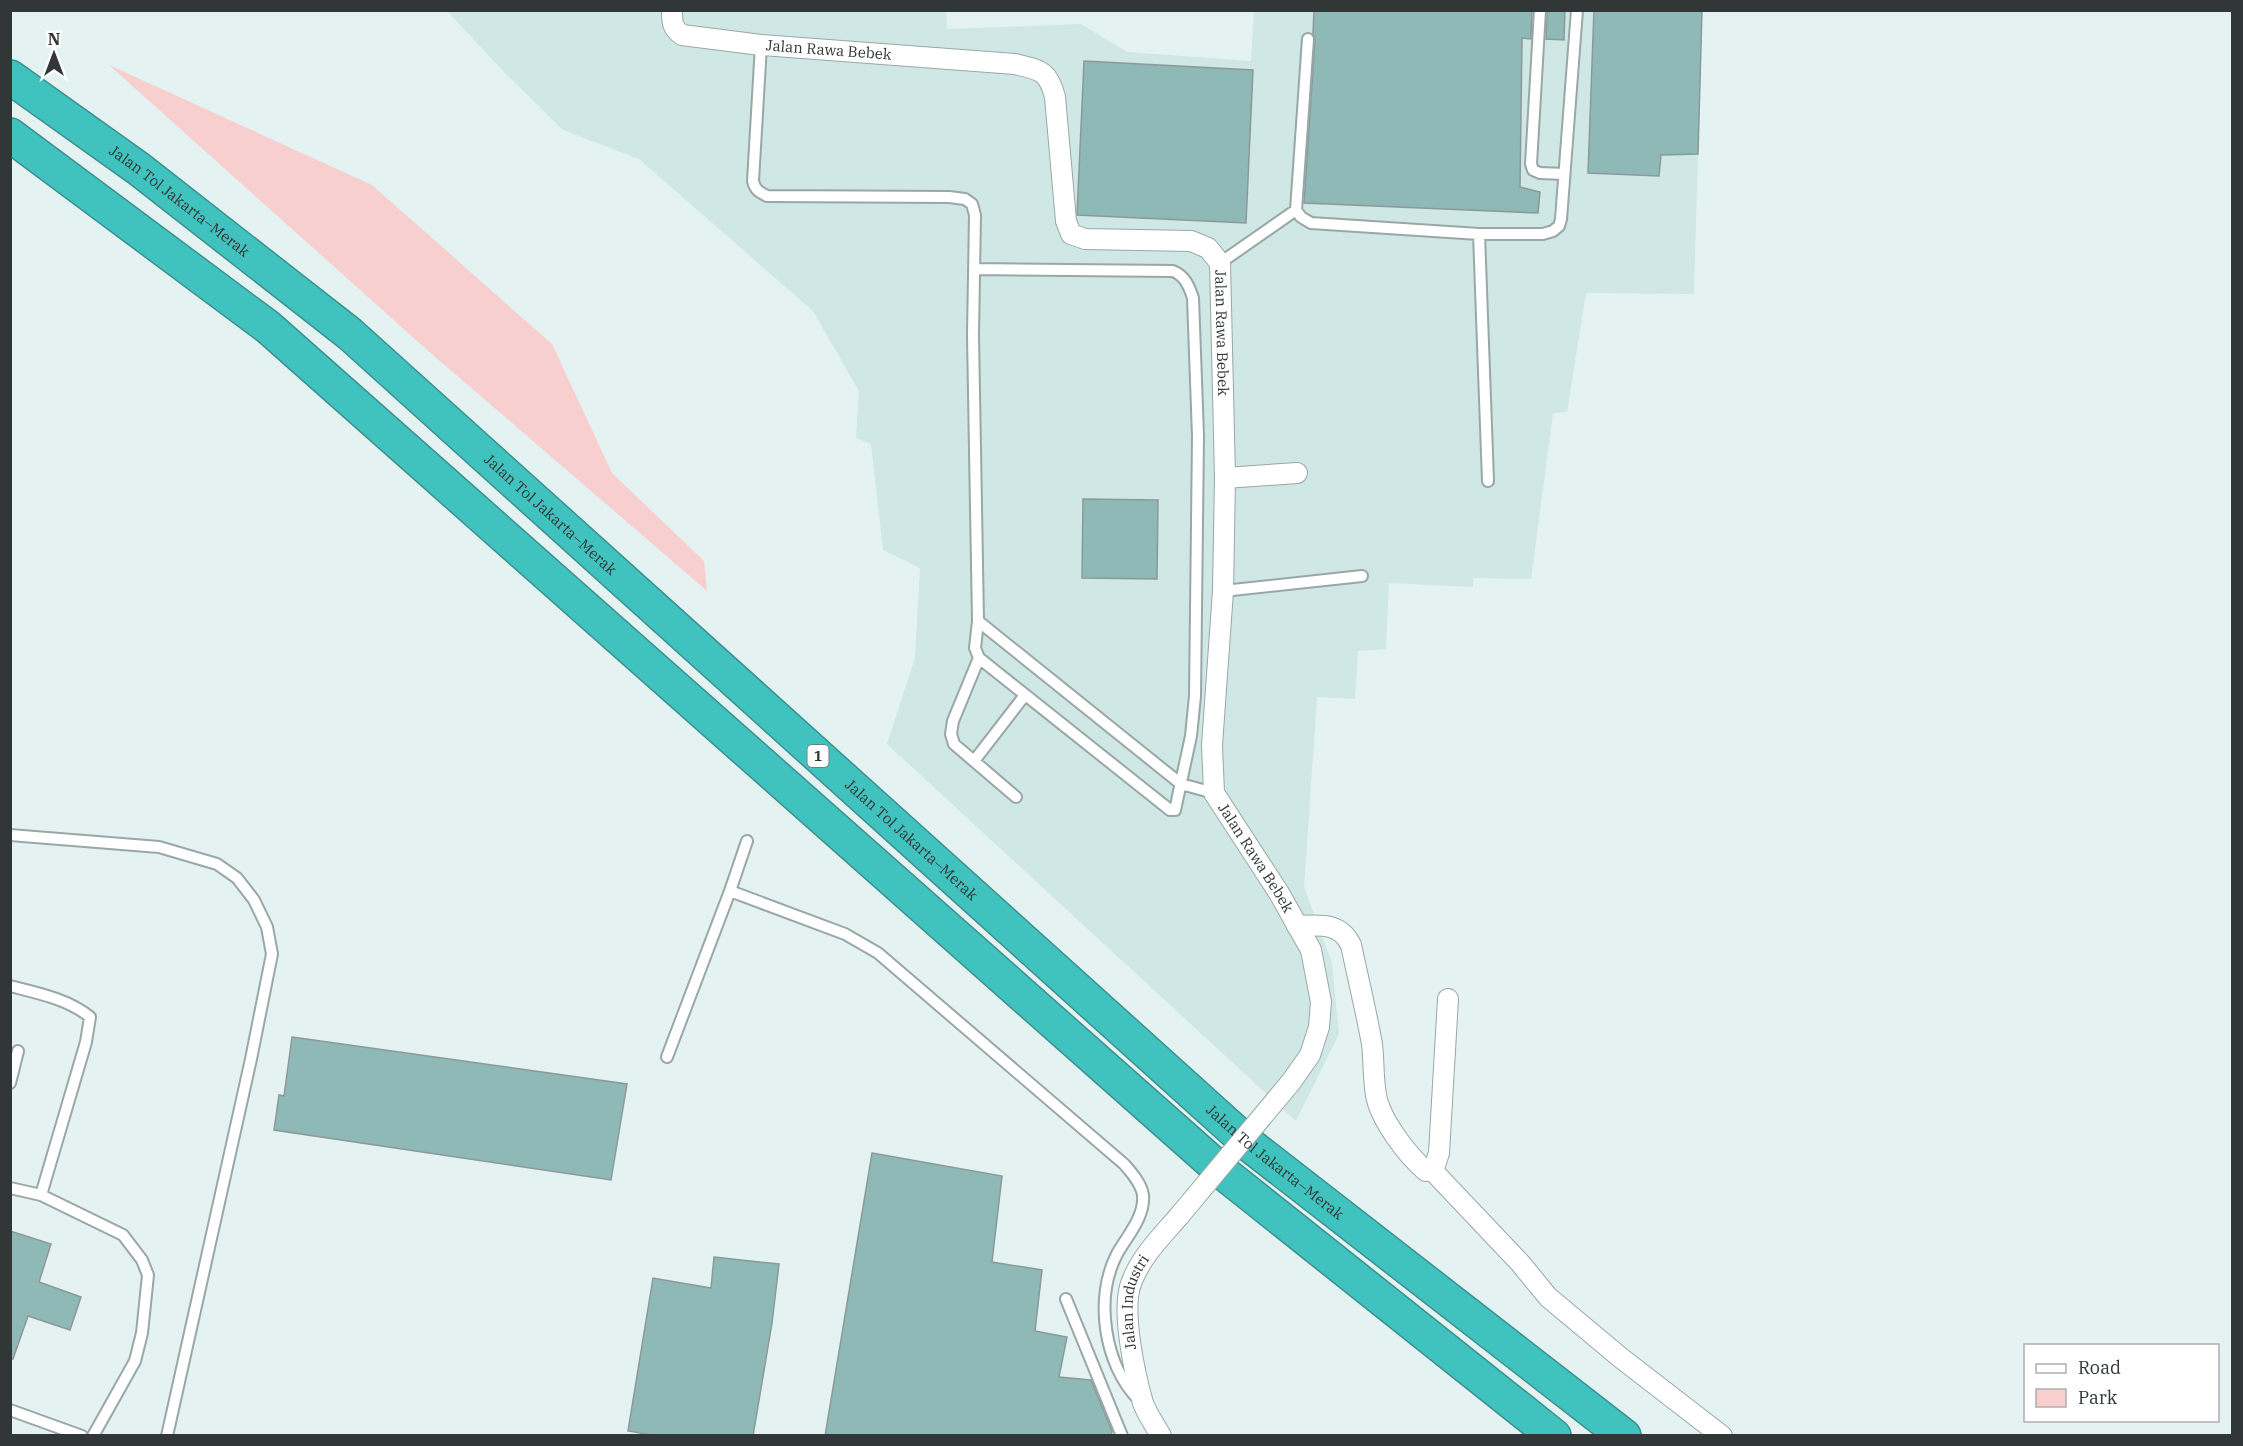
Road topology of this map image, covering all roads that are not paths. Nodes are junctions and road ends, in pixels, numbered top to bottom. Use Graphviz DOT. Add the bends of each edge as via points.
graph roads {
  1 [pos="672,10"];
  2 [pos="1540,10"];
  3 [pos="1577,10"];
  4 [pos="1308,39"];
  5 [pos="760,45"];
  6 [pos="10,77"];
  7 [pos="10,135"];
  8 [pos="1564,174"];
  9 [pos="1296,210"];
  10 [pos="1479,234"];
  11 [pos="1220,263"];
  12 [pos="974,269"];
  13 [pos="1297,473"];
  14 [pos="1225,478"];
  15 [pos="1488,481"];
  16 [pos="1362,576"];
  17 [pos="1223,591"];
  18 [pos="978,621"];
  19 [pos="979,658"];
  20 [pos="1025,695"];
  21 [pos="974,761"];
  22 [pos="1181,784"];
  23 [pos="1214,793"];
  24 [pos="1016,797"];
  25 [pos="10,835"];
  26 [pos="747,841"];
  27 [pos="730,891"];
  28 [pos="1297,926"];
  29 [pos="10,986"];
  30 [pos="1448,999"];
  31 [pos="18,1051"];
  32 [pos="666,1057"];
  33 [pos="10,1083"];
  34 [pos="1433,1171"];
  35 [pos="10,1188"];
  36 [pos="40,1195"];
  37 [pos="1180,1215"];
  38 [pos="1065,1299"];
  39 [pos="1144,1405"];
  40 [pos="10,1410"];
  41 [pos="82,1436"];
  42 [pos="93,1436"];
  43 [pos="167,1436"];
  44 [pos="1122,1436"];
  45 [pos="1161,1436"];
  46 [pos="1554,1436"];
  47 [pos="1624,1436"];
  48 [pos="1722,1436"];
  1 -- 5 [label="street, Jalan Rawa Bebek" via="672,23 682,35"];
  2 -- 8 [label="lane" via="1531,164 1533,170"];
  3 -- 8 [label="lane"];
  4 -- 9 [label="lane"];
  5 -- 11 [label="street, Jalan Rawa Bebek" via="1015,64 1036,69 1050,80 1055,97 1065,221 1071,234 1084,239 1191,241 1208,248"];
  5 -- 12 [label="lane" via="754,187 767,196 950,197 969,201 975,215"];
  6 -- 47 [label="highway, Jalan Tol Jakarta–Merak / 1" via="139,169 350,334 1251,1146"];
  7 -- 46 [label="highway" via="268,327 1226,1175"];
  8 -- 10 [label="lane" via="1561,219 1553,231"];
  9 -- 10 [label="lane" via="1311,224"];
  9 -- 11 [label="lane"];
  10 -- 15 [label="lane"];
  11 -- 14 [label="street, Jalan Rawa Bebek"];
  12 -- 18 [label="lane"];
  12 -- 22 [label="lane" via="1173,271 1189,285 1193,298 1198,436 1197,627 1191,736"];
  13 -- 14 [label="street"];
  14 -- 17 [label="street, Jalan Rawa Bebek"];
  16 -- 17 [label="lane"];
  17 -- 23 [label="street, Jalan Rawa Bebek" via="1212,745"];
  18 -- 19 [label="lane" via="975,648"];
  18 -- 22 [label="lane"];
  19 -- 20 [label="lane"];
  19 -- 21 [label="lane" via="951,734 954,744"];
  20 -- 21 [label="lane"];
  20 -- 22 [label="lane" via="1170,810 1175,810"];
  21 -- 24 [label="lane"];
  22 -- 23 [label="lane"];
  23 -- 28 [label="street, Jalan Rawa Bebek"];
  25 -- 43 [label="lane" via="159,848 217,864 237,878 254,900 267,927 270,966"];
  26 -- 27 [label="lane"];
  27 -- 32 [label="lane"];
  27 -- 39 [label="lane" via="845,934 878,952 1135,1176 1143,1195 1140,1212 1108,1278 1105,1304 1115,1362 1128,1389"];
  28 -- 34 [label="street" via="1335,927 1351,945 1372,1048 1379,1106 1411,1157 1426,1171"];
  28 -- 37 [label="street, Jalan Rawa Bebek, bridge" via="1311,950 1321,1002 1319,1027 1310,1055"];
  29 -- 36 [label="lane" via="57,999 90,1017"];
  30 -- 34 [label="street" via="1439,1153"];
  31 -- 33 [label="lane"];
  34 -- 48 [label="street" via="1548,1297"];
  35 -- 36 [label="lane"];
  36 -- 42 [label="lane" via="123,1235 148,1275 135,1361"];
  37 -- 39 [label="street, Jalan Industri" via="1144,1257 1127,1301 1128,1327"];
  38 -- 44 [label="lane"];
  39 -- 45 [label="street, Jalan Industri"];
  40 -- 41 [label="lane"];
}
